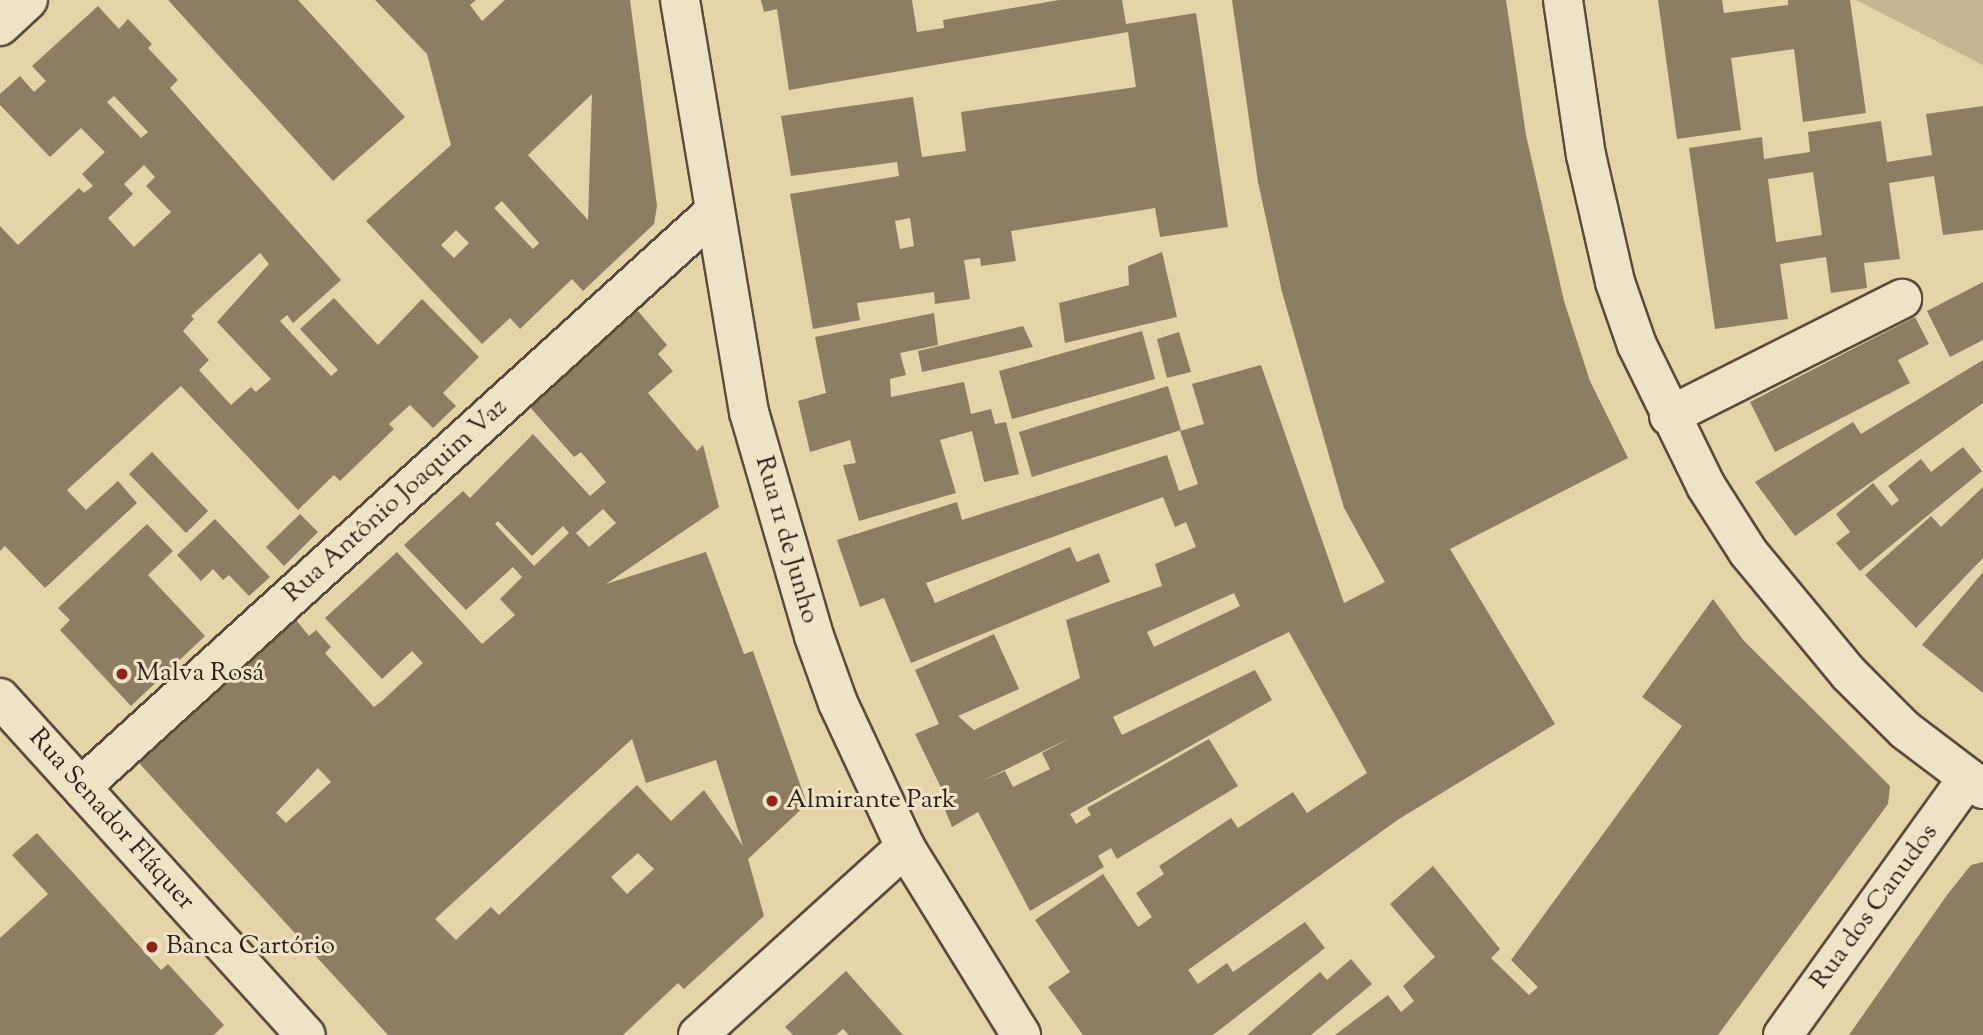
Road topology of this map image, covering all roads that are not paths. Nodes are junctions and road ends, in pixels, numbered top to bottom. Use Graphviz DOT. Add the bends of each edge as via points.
graph roads {
  1 [pos="28,0"];
  2 [pos="680,0"];
  3 [pos="1563,0"];
  4 [pos="0,26"];
  5 [pos="712,214"];
  6 [pos="1902,299"];
  7 [pos="1669,416"];
  8 [pos="0,698"];
  9 [pos="1975,784"];
  10 [pos="81,787"];
  11 [pos="905,847"];
  12 [pos="306,1035"];
  13 [pos="698,1035"];
  14 [pos="1021,1035"];
  15 [pos="1783,1035"];
  1 -- 4 [label="street"];
  2 -- 5 [label="street, Rua 11 de Junho"];
  3 -- 7 [label="street" via="1586,155 1615,282"];
  5 -- 10 [label="street, Rua Antônio Joaquim Vaz"];
  5 -- 11 [label="street, Rua 11 de Junho" via="749,412 791,563 838,703"];
  6 -- 7 [label="street"];
  7 -- 9 [label="street" via="1741,541 1796,615 1905,730"];
  8 -- 10 [label="street, Rua Senador Fláquer"];
  9 -- 15 [label="street, Rua dos Canudos"];
  10 -- 12 [label="street, Rua Senador Fláquer"];
  11 -- 13 [label="street"];
  11 -- 14 [label="street, Rua 11 de Junho"];
}
